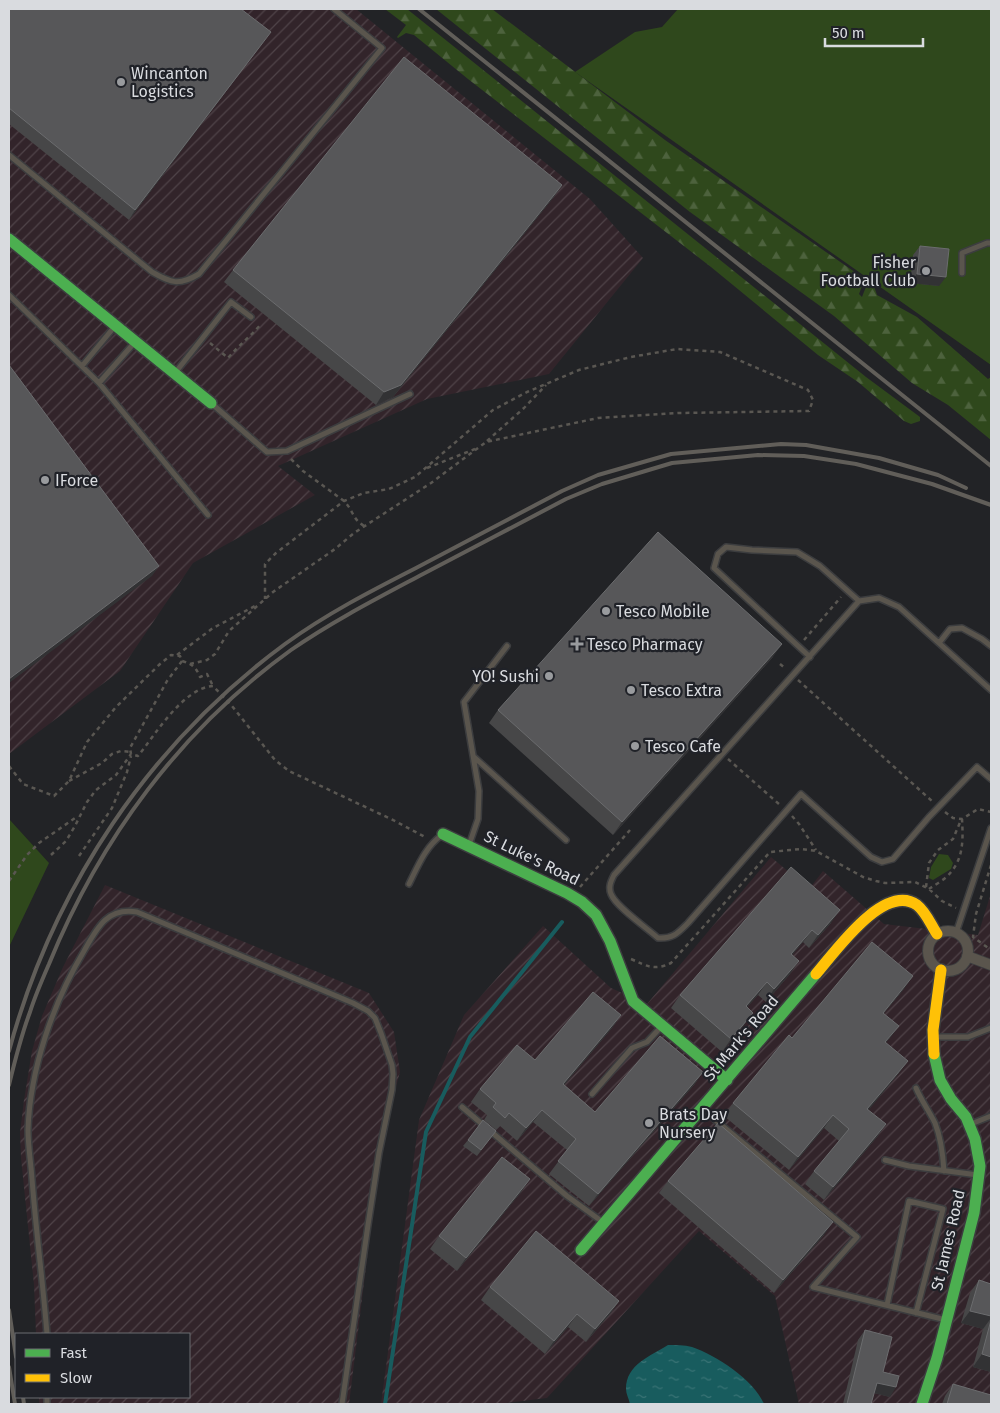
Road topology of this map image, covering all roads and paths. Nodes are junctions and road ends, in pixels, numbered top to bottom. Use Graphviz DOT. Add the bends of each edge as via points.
graph roads {
  1 [pos="334,9"];
  2 [pos="9,155"];
  3 [pos="9,238"];
  4 [pos="991,243"];
  5 [pos="962,273"];
  6 [pos="9,295"];
  7 [pos="251,317"];
  8 [pos="261,324"];
  9 [pos="115,326"];
  10 [pos="202,338"];
  11 [pos="136,342"];
  12 [pos="82,366"];
  13 [pos="174,373"];
  14 [pos="99,383"];
  15 [pos="548,383"];
  16 [pos="410,394"];
  17 [pos="211,403"];
  18 [pos="486,442"];
  19 [pos="480,447"];
  20 [pos="283,451"];
  21 [pos="423,470"];
  22 [pos="344,501"];
  23 [pos="208,515"];
  24 [pos="366,527"];
  25 [pos="847,590"];
  26 [pos="265,599"];
  27 [pos="859,601"];
  28 [pos="258,605"];
  29 [pos="938,643"];
  30 [pos="507,646"];
  31 [pos="799,646"];
  32 [pos="991,646"];
  33 [pos="176,656"];
  34 [pos="810,657"];
  35 [pos="182,661"];
  36 [pos="190,664"];
  37 [pos="780,664"];
  38 [pos="793,675"];
  39 [pos="213,686"];
  40 [pos="991,690"];
  41 [pos="707,740"];
  42 [pos="131,753"];
  43 [pos="722,754"];
  44 [pos="474,756"];
  45 [pos="9,766"];
  46 [pos="282,767"];
  47 [pos="991,779"];
  48 [pos="69,781"];
  49 [pos="939,807"];
  50 [pos="788,811"];
  51 [pos="991,812"];
  52 [pos="79,815"];
  53 [pos="962,819"];
  54 [pos="991,828"];
  55 [pos="630,830"];
  56 [pos="443,834"];
  57 [pos="566,840"];
  58 [pos="469,845"];
  59 [pos="816,850"];
  60 [pos="51,856"];
  61 [pos="79,856"];
  62 [pos="991,865"];
  63 [pos="9,881"];
  64 [pos="409,884"];
  65 [pos="579,888"];
  66 [pos="956,933"];
  67 [pos="937,934"];
  68 [pos="991,950"];
  69 [pos="967,956"];
  70 [pos="991,965"];
  71 [pos="941,970"];
  72 [pos="662,1026"];
  73 [pos="991,1028"];
  74 [pos="933,1037"];
  75 [pos="727,1080"];
  76 [pos="916,1088"];
  77 [pos="592,1094"];
  78 [pos="462,1107"];
  79 [pos="702,1109"];
  80 [pos="991,1116"];
  81 [pos="968,1124"];
  82 [pos="885,1160"];
  83 [pos="944,1171"];
  84 [pos="978,1175"];
  85 [pos="604,1224"];
  86 [pos="581,1250"];
  87 [pos="887,1305"];
  88 [pos="916,1313"];
  89 [pos="946,1320"];
  90 [pos="47,1333"];
  91 [pos="342,1404"];
  92 [pos="922,1404"];
  1 -- 2 [label="lane" via="382,48 199,274 186,282 168,281 152,272"];
  3 -- 9 [label="street"];
  4 -- 5 [label="lane" via="962,253"];
  6 -- 12 [label="lane"];
  7 -- 10 [label="lane" via="231,302"];
  8 -- 10 [label="path" via="228,358"];
  9 -- 11 [label="street"];
  9 -- 12 [label="lane"];
  10 -- 13 [label="lane"];
  11 -- 13 [label="street"];
  11 -- 14 [label="lane"];
  12 -- 14 [label="lane"];
  13 -- 17 [label="street"];
  14 -- 23 [label="lane"];
  15 -- 18 [label="path"];
  15 -- 18 [label="path" via="578,370 631,357 677,349 694,350 720,352 808,390 813,400 809,411 598,418"];
  15 -- 21 [label="path" via="493,410"];
  16 -- 20 [label="lane"];
  17 -- 20 [label="lane" via="267,452"];
  18 -- 19 [label="path"];
  19 -- 21 [label="path"];
  19 -- 24 [label="path"];
  20 -- 22 [label="path" via="303,471"];
  21 -- 22 [label="path" via="389,488"];
  22 -- 24 [label="path" via="358,523"];
  22 -- 26 [label="path" via="265,564"];
  24 -- 26 [label="path"];
  25 -- 27 [label="lane"];
  25 -- 31 [label="path"];
  25 -- 31 [label="lane" via="820,566 797,552 726,547 718,554 714,568"];
  26 -- 28 [label="path"];
  27 -- 29 [label="lane" via="879,598 899,607"];
  27 -- 34 [label="lane"];
  28 -- 33 [label="path" via="229,618"];
  28 -- 36 [label="path" via="228,631 215,654 207,660"];
  29 -- 32 [label="lane" via="950,629 962,628"];
  29 -- 40 [label="lane"];
  30 -- 44 [label="lane" via="464,702"];
  31 -- 34 [label="lane"];
  33 -- 35 [label="path" via="180,656"];
  33 -- 48 [label="path" via="160,664 116,707 87,742"];
  34 -- 38 [label="lane"];
  35 -- 36 [label="path"];
  35 -- 42 [label="path" via="167,681 130,748"];
  36 -- 39 [label="path" via="200,678 207,674"];
  37 -- 38 [label="path"];
  38 -- 43 [label="lane"];
  38 -- 49 [label="path"];
  39 -- 42 [label="path" via="190,696 138,756"];
  39 -- 46 [label="path"];
  41 -- 43 [label="path"];
  42 -- 48 [label="path" via="121,750 112,754"];
  42 -- 52 [label="path" via="116,775 96,790"];
  42 -- 61 [label="path" via="112,808"];
  43 -- 50 [label="path"];
  43 -- 50 [label="lane" via="614,875 610,893 616,902 658,938 676,935"];
  44 -- 57 [label="lane"];
  44 -- 58 [label="lane" via="479,791 478,819"];
  45 -- 48 [label="path" via="23,784 54,796"];
  47 -- 49 [label="lane" via="977,767"];
  49 -- 50 [label="lane" via="893,859 882,862 871,857 801,794"];
  49 -- 53 [label="path" via="953,818"];
  50 -- 59 [label="path"];
  51 -- 53 [label="path" via="978,809"];
  52 -- 60 [label="path" via="66,841"];
  52 -- 63 [label="path" via="40,843"];
  53 -- 53 [label="path" via="963,842 958,863 951,873 927,888 929,863 938,850 953,839"];
  54 -- 66 [label="lane"];
  55 -- 65 [label="path"];
  56 -- 58 [label="street, St Luke's Road"];
  56 -- 64 [label="lane" via="423,856"];
  58 -- 72 [label="street, St Luke's Road" via="574,896 596,915 633,1001"];
  62 -- 68 [label="path" via="976,914 973,937"];
  66 -- 67 [label="street"];
  66 -- 69 [label="street" via="967,945"];
  67 -- 71 [label="street" via="928,950 931,962"];
  67 -- 75 [label="street, St Mark's Road" via="918,905 901,900 878,908 858,925"];
  69 -- 70 [label="street"];
  69 -- 71 [label="street" via="959,968"];
  71 -- 74 [label="street, St James Road"];
  72 -- 75 [label="street, St Luke's Road"];
  72 -- 77 [label="lane" via="647,1042 632,1048"];
  73 -- 74 [label="lane" via="968,1037"];
  74 -- 81 [label="street, St James Road" via="940,1080"];
  75 -- 79 [label="street, St Mark's Road"];
  76 -- 83 [label="lane" via="935,1124 943,1152"];
  78 -- 85 [label="lane"];
  79 -- 85 [label="street, St Mark's Road"];
  79 -- 87 [label="lane" via="857,1237 813,1287"];
  80 -- 81 [label="lane"];
  81 -- 84 [label="street, St James Road" via="980,1166"];
  82 -- 83 [label="lane"];
  83 -- 84 [label="lane"];
  84 -- 89 [label="street, St James Road" via="974,1212"];
  85 -- 86 [label="street, St Mark's Road"];
  87 -- 88 [label="lane"];
  87 -- 88 [label="lane" via="909,1201 943,1209"];
  88 -- 89 [label="lane"];
  89 -- 92 [label="street, St James Road"];
  90 -- 91 [label="lane" via="28,1131 37,1070 48,1028 78,961 104,920 128,910 353,1003 375,1018 392,1065 392,1090 379,1153"];
}
